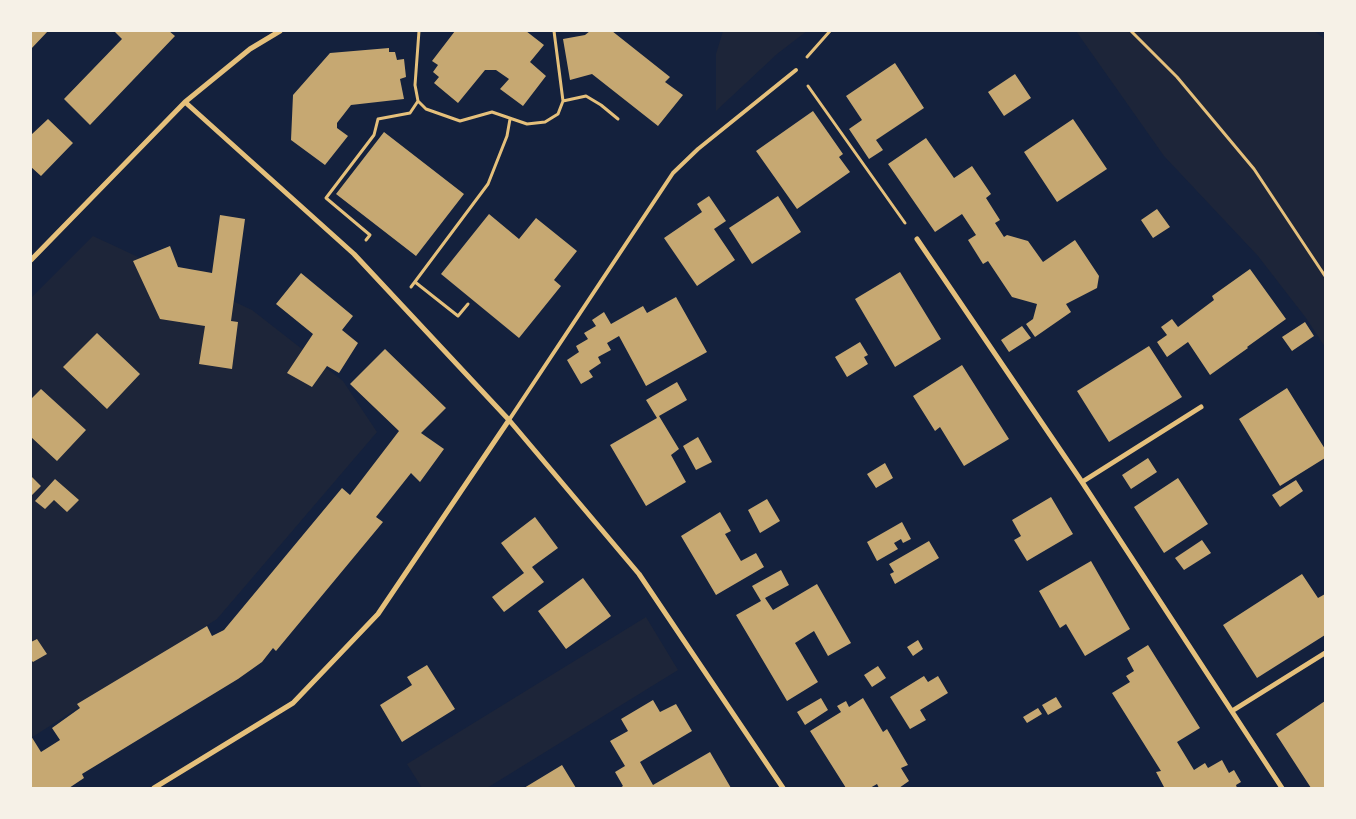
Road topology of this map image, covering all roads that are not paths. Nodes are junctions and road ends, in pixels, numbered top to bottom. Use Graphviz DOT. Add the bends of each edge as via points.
graph roads {
  1 [pos="280,31"];
  2 [pos="796,70"];
  3 [pos="185,102"];
  4 [pos="917,239"];
  5 [pos="31,260"];
  6 [pos="1201,407"];
  7 [pos="510,420"];
  8 [pos="1082,482"];
  9 [pos="1325,653"];
  10 [pos="1232,711"];
  11 [pos="154,788"];
  12 [pos="783,788"];
  13 [pos="1282,788"];
  1 -- 3 [label="street" via="250,49"];
  2 -- 7 [label="lane" via="673,173"];
  3 -- 5 [label="street"];
  3 -- 7 [label="street" via="354,254"];
  4 -- 8 [label="street"];
  6 -- 8 [label="street"];
  7 -- 11 [label="street" via="378,614 293,703"];
  7 -- 12 [label="street" via="639,574"];
  8 -- 10 [label="street"];
  9 -- 10 [label="street"];
  10 -- 13 [label="street"];
}
